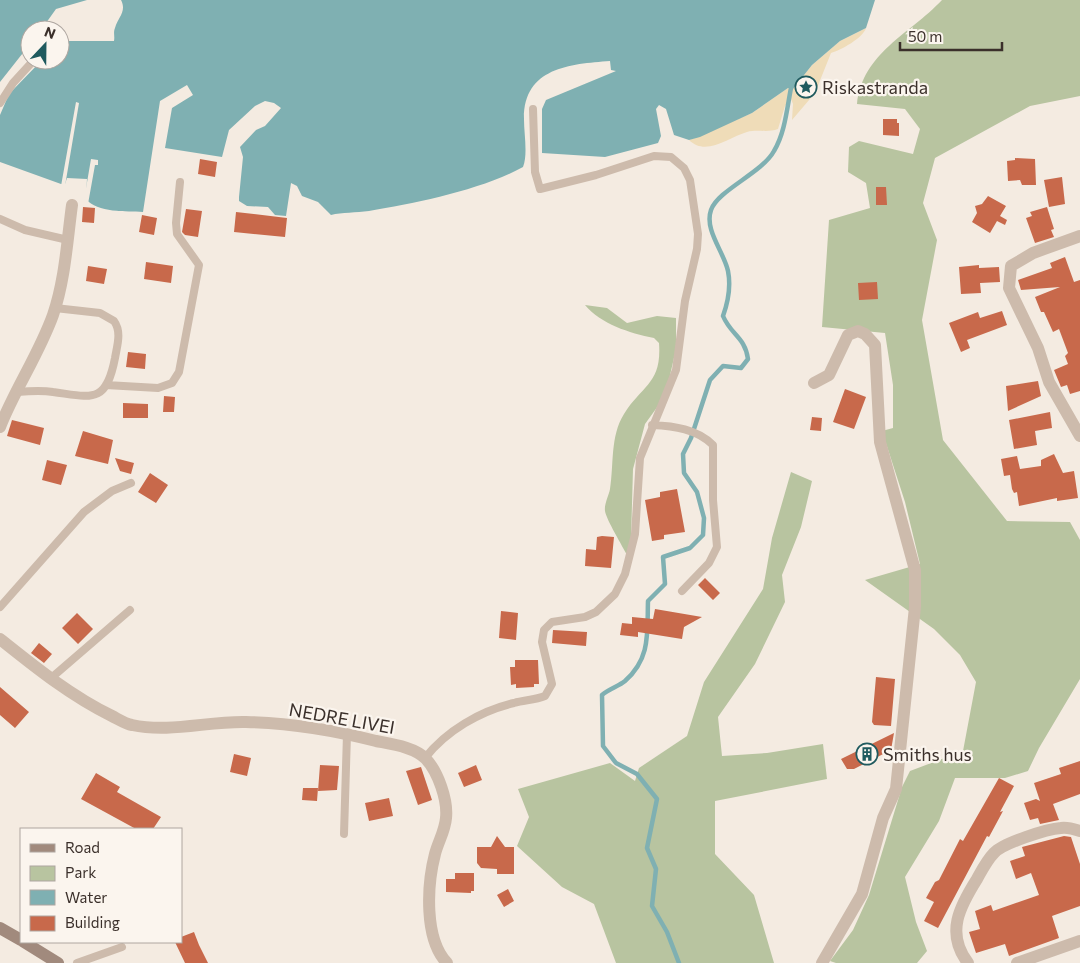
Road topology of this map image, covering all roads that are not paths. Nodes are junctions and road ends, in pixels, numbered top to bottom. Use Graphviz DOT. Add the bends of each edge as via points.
graph roads {
  1 [pos="25,70"];
  2 [pos="0,103"];
  3 [pos="533,109"];
  4 [pos="180,182"];
  5 [pos="72,205"];
  6 [pos="0,219"];
  7 [pos="1080,236"];
  8 [pos="68,240"];
  9 [pos="55,308"];
  10 [pos="814,383"];
  11 [pos="106,385"];
  12 [pos="17,392"];
  13 [pos="652,425"];
  14 [pos="0,427"];
  15 [pos="1080,436"];
  16 [pos="131,483"];
  17 [pos="682,590"];
  18 [pos="0,607"];
  19 [pos="130,610"];
  20 [pos="0,639"];
  21 [pos="50,678"];
  22 [pos="347,734"];
  23 [pos="426,758"];
  24 [pos="1080,831"];
  25 [pos="344,834"];
  26 [pos="0,928"];
  27 [pos="20,939"];
  28 [pos="1080,941"];
  29 [pos="26,943"];
  30 [pos="122,947"];
  31 [pos="58,963"];
  32 [pos="78,963"];
  33 [pos="447,963"];
  34 [pos="822,963"];
  35 [pos="968,963"];
  36 [pos="1017,963"];
  1 -- 2 [label="lane"];
  3 -- 13 [label="lane" via="535,172 540,189 654,156 678,162 690,180 697,217 698,249 684,301 676,370"];
  4 -- 11 [label="lane" via="176,234 198,265 178,372 172,383 158,388"];
  5 -- 8 [label="street"];
  6 -- 8 [label="lane" via="25,230"];
  7 -- 15 [label="street" via="1033,253 1010,266 1010,288 1038,348 1049,382"];
  8 -- 9 [label="street"];
  9 -- 11 [label="lane" via="100,313 117,324 119,336"];
  9 -- 12 [label="street"];
  10 -- 34 [label="street" via="829,375 848,335 858,331 875,345 880,442 915,570 915,607 896,789 883,818 862,894"];
  11 -- 12 [label="lane" via="89,397"];
  12 -- 14 [label="street"];
  13 -- 17 [label="lane" via="684,430 705,437 713,445 717,547 708,563"];
  13 -- 23 [label="lane" via="640,458 635,534 625,574 615,594 596,612 552,622 544,630 542,642 552,684 548,693 536,700 516,702 485,713 451,732"];
  16 -- 18 [label="lane" via="106,494 84,512"];
  19 -- 21 [label="lane"];
  20 -- 21 [label="street, NEDRE LIVEI"];
  21 -- 22 [label="street, NEDRE LIVEI" via="99,710 131,725 159,728 245,722 316,727"];
  22 -- 23 [label="street, NEDRE LIVEI" via="401,747"];
  22 -- 25 [label="lane"];
  23 -- 33 [label="street" via="443,793 447,812 430,886 432,933 438,951"];
  24 -- 35 [label="street" via="1060,828 994,852 957,915 956,935"];
  26 -- 27 [label="main road"];
  28 -- 36 [label="street"];
  29 -- 31 [label="main road"];
  30 -- 32 [label="lane"];
}
